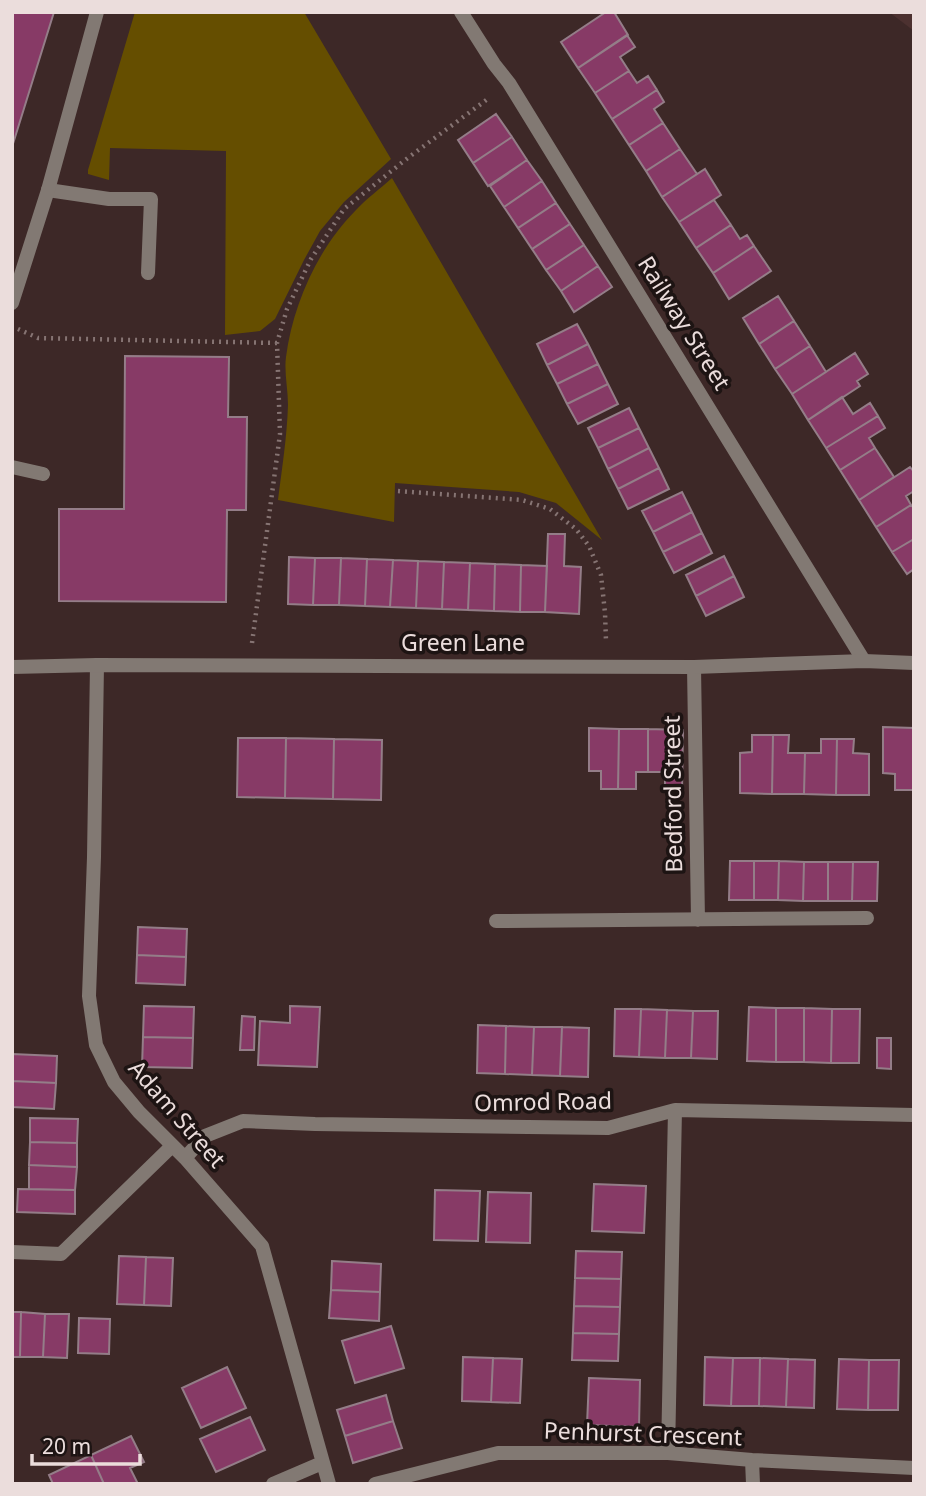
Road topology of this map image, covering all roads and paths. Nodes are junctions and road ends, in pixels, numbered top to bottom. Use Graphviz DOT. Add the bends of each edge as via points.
graph roads {
  1 [pos="97,12"];
  2 [pos="461,12"];
  3 [pos="509,83"];
  4 [pos="48,190"];
  5 [pos="148,273"];
  6 [pos="12,303"];
  7 [pos="12,326"];
  8 [pos="277,342"];
  9 [pos="12,467"];
  10 [pos="43,474"];
  11 [pos="398,491"];
  12 [pos="864,661"];
  13 [pos="914,663"];
  14 [pos="97,665"];
  15 [pos="249,665"];
  16 [pos="12,667"];
  17 [pos="607,667"];
  18 [pos="694,667"];
  19 [pos="867,918"];
  20 [pos="698,920"];
  21 [pos="496,921"];
  22 [pos="676,1110"];
  23 [pos="914,1115"];
  24 [pos="172,1146"];
  25 [pos="185,1158"];
  26 [pos="12,1252"];
  27 [pos="668,1453"];
  28 [pos="752,1461"];
  29 [pos="323,1462"];
  30 [pos="914,1468"];
  31 [pos="273,1484"];
  32 [pos="329,1484"];
  33 [pos="375,1484"];
  34 [pos="753,1484"];
  1 -- 4 [label="street"];
  2 -- 3 [label="street, Railway Street"];
  3 -- 8 [label="path" via="344,209 311,259 286,309"];
  3 -- 12 [label="street, Railway Street"];
  4 -- 5 [label="street" via="109,199 151,199"];
  4 -- 6 [label="street"];
  7 -- 8 [label="path" via="38,338"];
  8 -- 15 [label="path" via="280,434"];
  9 -- 10 [label="street"];
  11 -- 17 [label="path" via="522,500 550,509 576,529 601,575"];
  12 -- 13 [label="street, Green Lane"];
  12 -- 18 [label="street, Green Lane"];
  14 -- 15 [label="street, Green Lane"];
  14 -- 16 [label="street, Green Lane"];
  14 -- 24 [label="street, Adam Street" via="89,996 96,1045 114,1082"];
  15 -- 17 [label="street, Green Lane"];
  17 -- 18 [label="street, Green Lane"];
  18 -- 20 [label="street, Bedford Street"];
  19 -- 20 [label="street"];
  20 -- 21 [label="street"];
  22 -- 23 [label="street, Omrod Road"];
  22 -- 25 [label="street, Omrod Road" via="608,1128 243,1121 205,1136"];
  22 -- 27 [label="street"];
  24 -- 25 [label="street, Adam Street"];
  24 -- 26 [label="street" via="61,1254"];
  25 -- 29 [label="street, Adam Street" via="262,1246"];
  27 -- 28 [label="street, Penhurst Crescent"];
  27 -- 33 [label="street, Penhurst Crescent" via="498,1453"];
  28 -- 30 [label="street, Penhurst Crescent"];
  28 -- 34 [label="street"];
  29 -- 31 [label="street"];
  29 -- 32 [label="street, Adam Street"];
}
